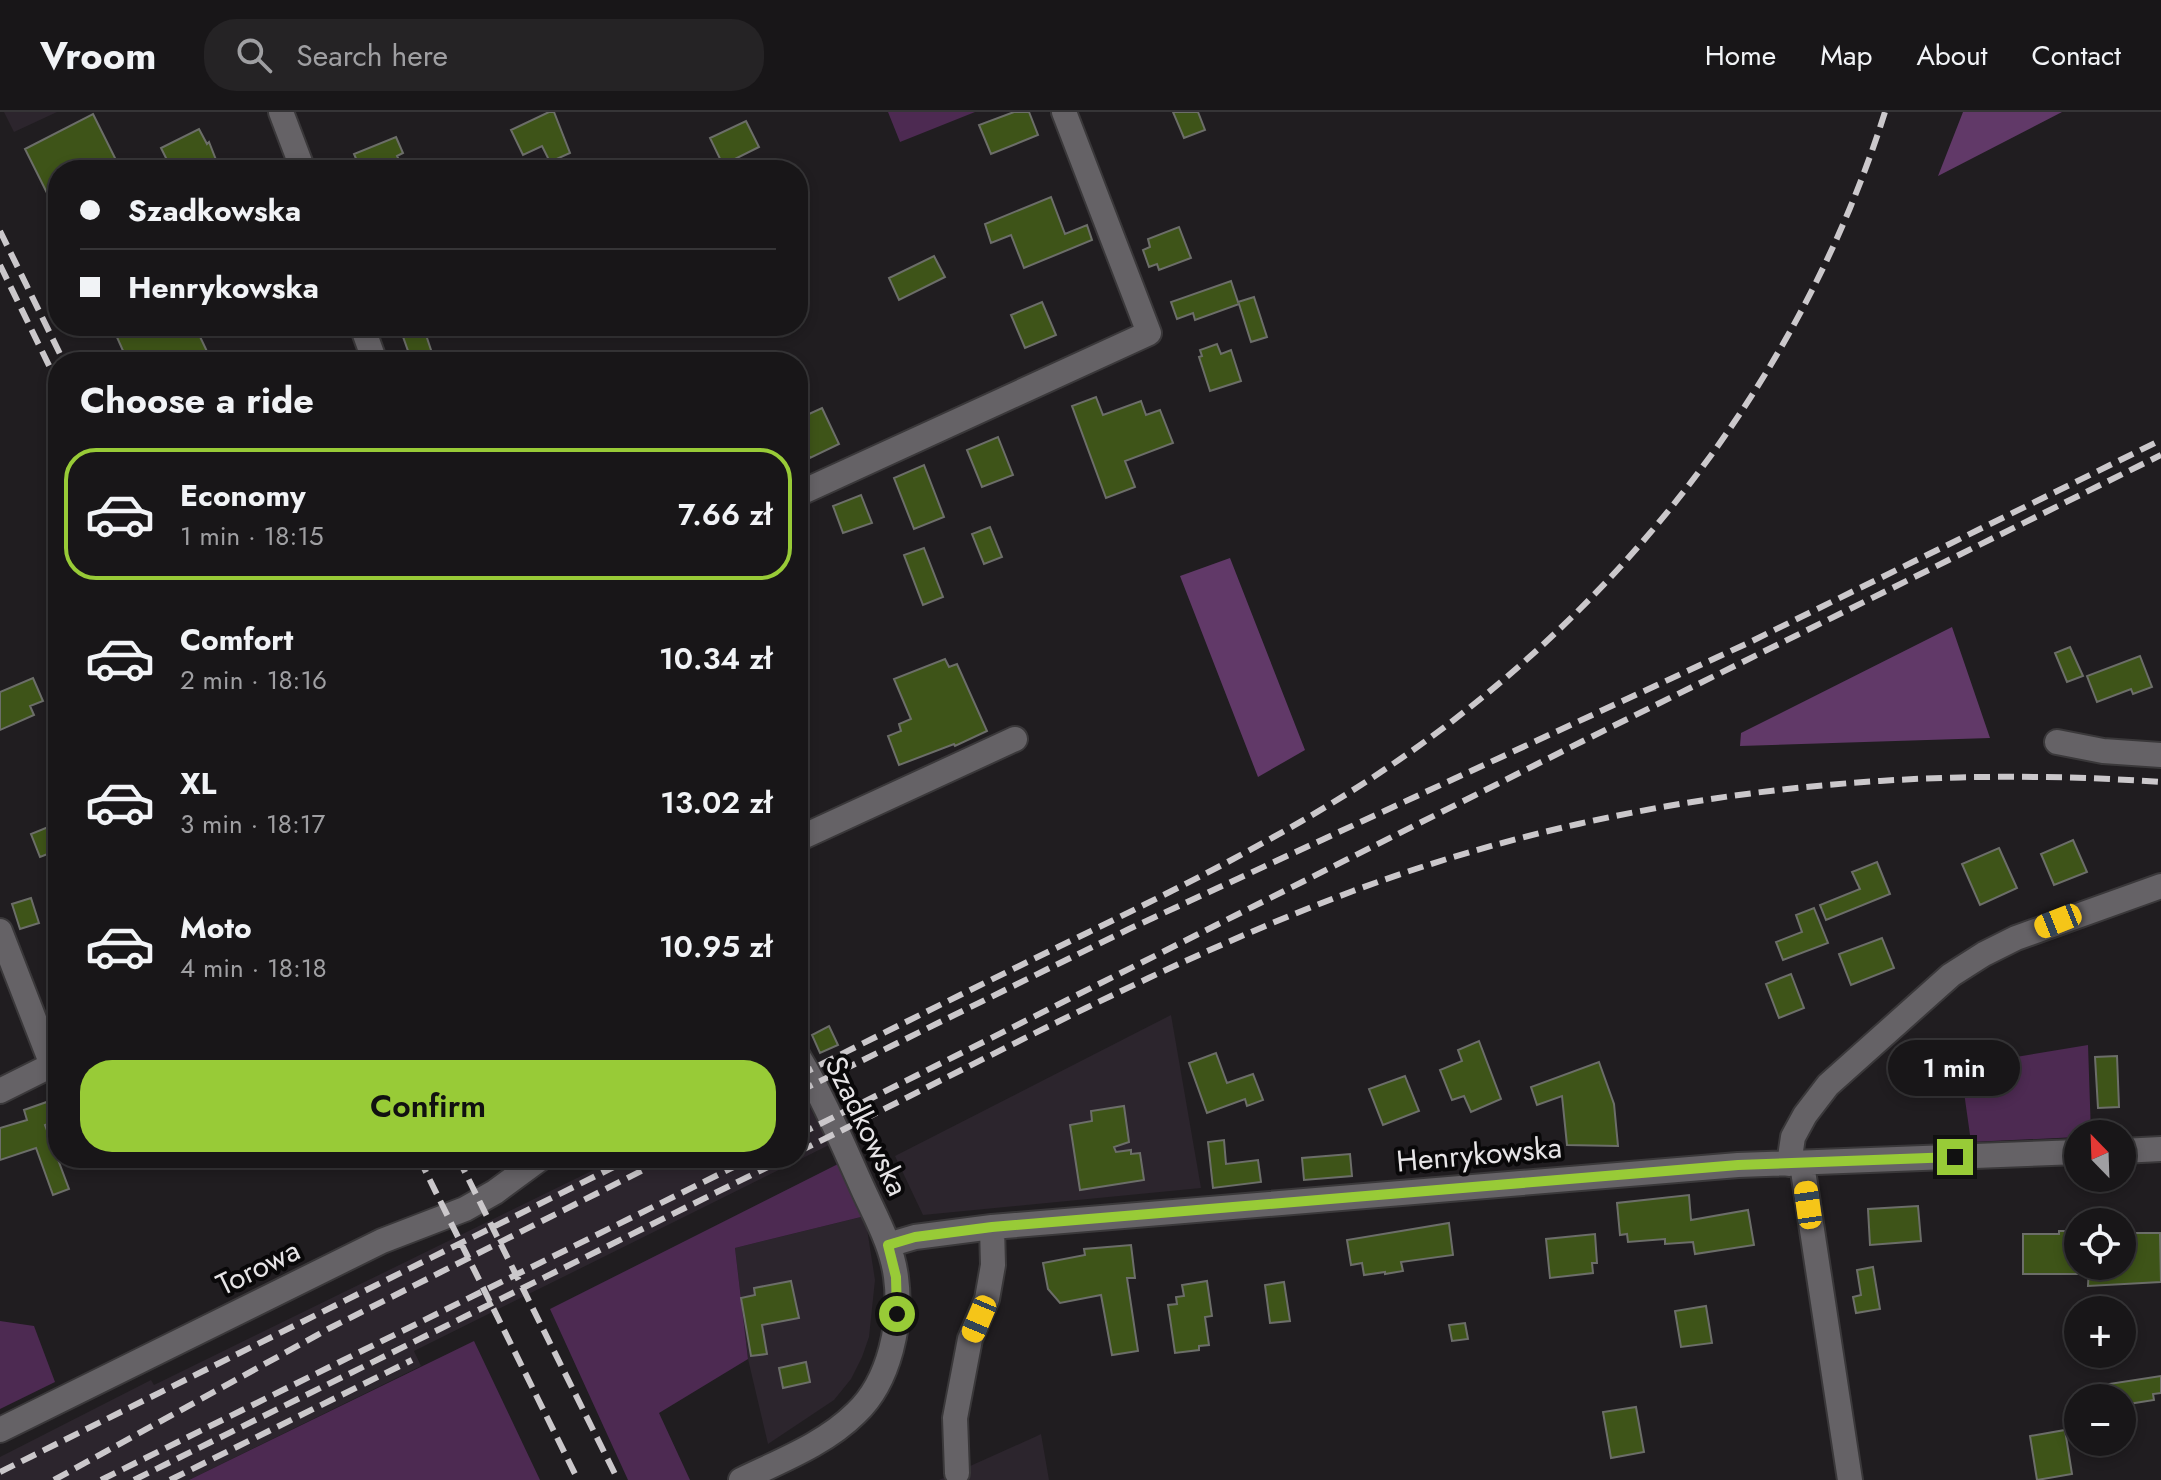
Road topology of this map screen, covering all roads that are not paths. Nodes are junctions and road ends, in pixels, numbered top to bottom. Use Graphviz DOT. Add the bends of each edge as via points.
graph roads {
  1 [pos="281,112"];
  2 [pos="1064,112"];
  3 [pos="299,160"];
  4 [pos="808,489"];
  5 [pos="1015,739"];
  6 [pos="2057,742"];
  7 [pos="2161,755"];
  8 [pos="808,834"];
  9 [pos="2161,886"];
  10 [pos="0,931"];
  11 [pos="48,1055"];
  12 [pos="48,1067"];
  13 [pos="808,1075"];
  14 [pos="0,1091"];
  15 [pos="2136,1151"];
  16 [pos="2160,1152"];
  17 [pos="2064,1153"];
  18 [pos="1796,1164"];
  19 [pos="527,1168"];
  20 [pos="992,1227"];
  21 [pos="888,1245"];
  22 [pos="0,1430"];
  23 [pos="957,1473"];
  24 [pos="741,1480"];
  25 [pos="1850,1480"];
  1 -- 3 [label="street"];
  2 -- 4 [label="street" via="1149,333"];
  5 -- 8 [label="street"];
  6 -- 7 [label="street"];
  9 -- 18 [label="street" via="2016,938 1951,975 1828,1085 1793,1137"];
  10 -- 11 [label="street"];
  12 -- 14 [label="street"];
  13 -- 21 [label="street, Szadkowska"];
  15 -- 16 [label="street"];
  17 -- 18 [label="street, Henrykowska"];
  18 -- 20 [label="street, Henrykowska"];
  18 -- 25 [label="street"];
  19 -- 22 [label="street, Torowa" via="465,1209 382,1241"];
  20 -- 21 [label="street, Henrykowska"];
  20 -- 23 [label="street" via="987,1299 970,1339 955,1418"];
  21 -- 24 [label="street, Szadkowska" via="897,1314 891,1350 876,1388 837,1430"];
}
